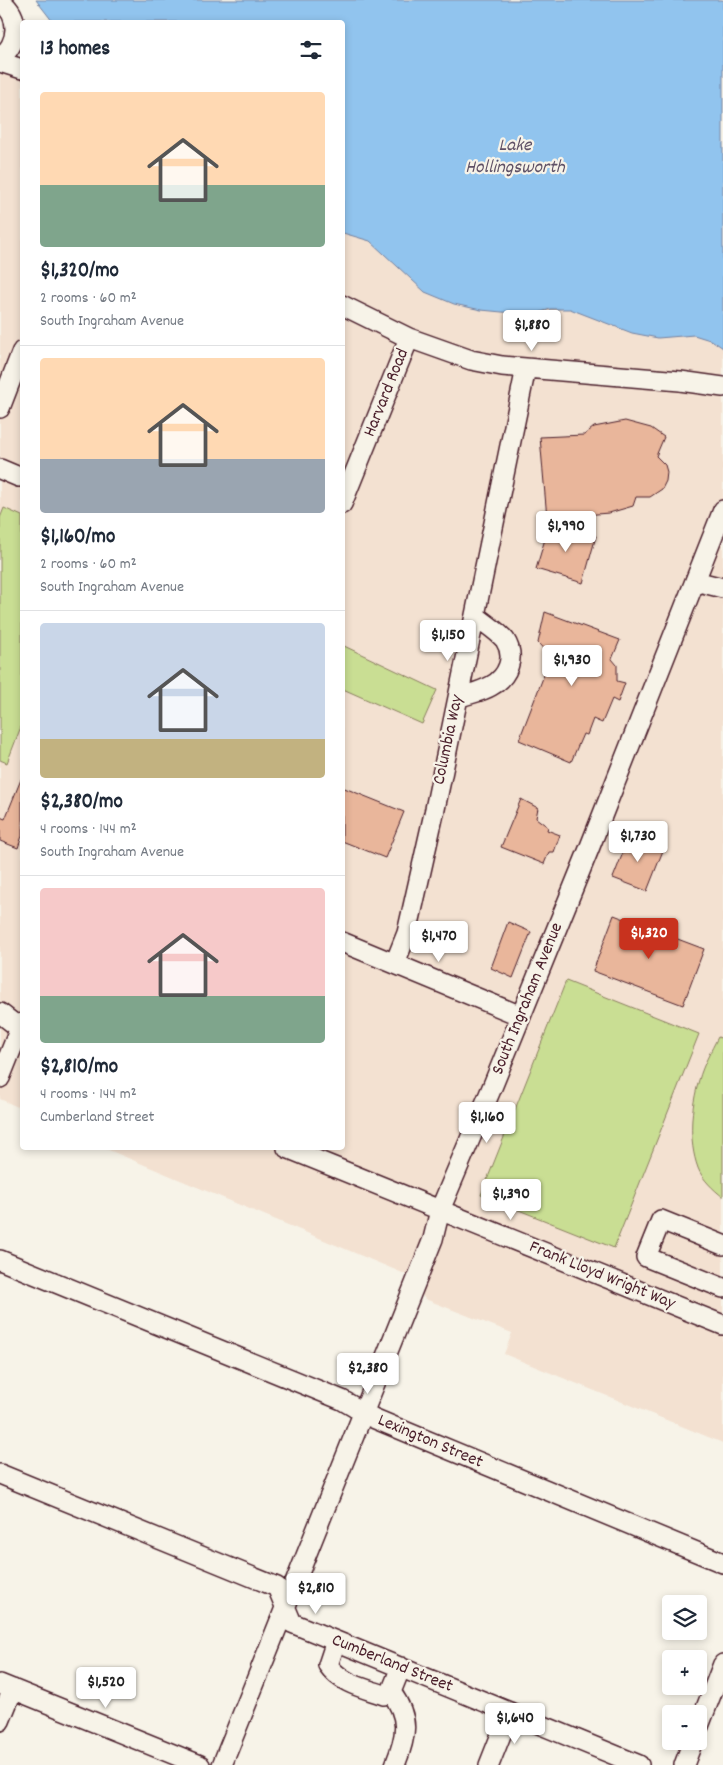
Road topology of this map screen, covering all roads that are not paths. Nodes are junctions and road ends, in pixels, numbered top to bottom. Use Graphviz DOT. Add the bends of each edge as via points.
graph roads {
  1 [pos="0,1"];
  2 [pos="19,41"];
  3 [pos="0,58"];
  4 [pos="0,62"];
  5 [pos="20,68"];
  6 [pos="345,306"];
  7 [pos="409,338"];
  8 [pos="20,356"];
  9 [pos="526,368"];
  10 [pos="723,387"];
  11 [pos="0,408"];
  12 [pos="0,469"];
  13 [pos="20,475"];
  14 [pos="345,497"];
  15 [pos="723,510"];
  16 [pos="695,581"];
  17 [pos="723,588"];
  18 [pos="475,615"];
  19 [pos="458,698"];
  20 [pos="345,943"];
  21 [pos="395,963"];
  22 [pos="0,1013"];
  23 [pos="521,1016"];
  24 [pos="20,1026"];
  25 [pos="20,1032"];
  26 [pos="0,1078"];
  27 [pos="292,1150"];
  28 [pos="440,1210"];
  29 [pos="723,1245"];
  30 [pos="0,1260"];
  31 [pos="723,1288"];
  32 [pos="723,1325"];
  33 [pos="363,1411"];
  34 [pos="0,1474"];
  35 [pos="723,1563"];
  36 [pos="286,1605"];
  37 [pos="336,1641"];
  38 [pos="723,1664"];
  39 [pos="401,1667"];
  40 [pos="6,1686"];
  41 [pos="718,1688"];
  42 [pos="391,1692"];
  43 [pos="707,1710"];
  44 [pos="510,1712"];
  45 [pos="0,1721"];
  46 [pos="690,1750"];
  47 [pos="627,1763"];
  48 [pos="200,1765"];
  49 [pos="222,1765"];
  50 [pos="395,1765"];
  51 [pos="489,1765"];
  52 [pos="684,1765"];
  1 -- 2 [label="street" via="13,17"];
  2 -- 3 [label="street"];
  4 -- 5 [label="street"];
  6 -- 7 [label="street"];
  7 -- 9 [label="street" via="471,360"];
  7 -- 14 [label="street, Harvard Road"];
  8 -- 11 [label="street"];
  9 -- 10 [label="street"];
  9 -- 18 [label="street, Columbia Way"];
  12 -- 13 [label="street"];
  15 -- 16 [label="street, South Ingraham Avenue"];
  16 -- 17 [label="street"];
  16 -- 23 [label="street, South Ingraham Avenue"];
  18 -- 19 [label="street, Columbia Way"];
  18 -- 19 [label="street" via="504,639 511,651 510,663 504,675 491,686"];
  19 -- 21 [label="street, Columbia Way" via="407,933"];
  20 -- 21 [label="street"];
  21 -- 23 [label="street"];
  22 -- 24 [label="street"];
  23 -- 28 [label="street, South Ingraham Avenue"];
  25 -- 26 [label="street"];
  27 -- 28 [label="street, Frank Lloyd Wright Way"];
  28 -- 32 [label="street, Frank Lloyd Wright Way"];
  28 -- 33 [label="street, South Ingraham Avenue" via="433,1239"];
  29 -- 31 [label="street" via="661,1220 646,1257"];
  30 -- 33 [label="street, Lexington Street"];
  33 -- 35 [label="street, Lexington Street" via="373,1418"];
  33 -- 36 [label="street, South Ingraham Avenue"];
  34 -- 36 [label="street, Cumberland Street" via="277,1587"];
  36 -- 37 [label="street, Cumberland Street" via="292,1623"];
  36 -- 49 [label="street, South Ingraham Avenue"];
  37 -- 39 [label="street, Cumberland Street"];
  37 -- 42 [label="street" via="328,1666 334,1674 344,1681 384,1695"];
  38 -- 41 [label="street"];
  39 -- 42 [label="street"];
  39 -- 44 [label="street, Cumberland Street"];
  40 -- 45 [label="street"];
  40 -- 48 [label="street"];
  41 -- 43 [label="street"];
  42 -- 50 [label="street" via="401,1705 406,1721"];
  44 -- 47 [label="street, Cumberland Street"];
  44 -- 51 [label="street"];
  46 -- 52 [label="street"];
}
